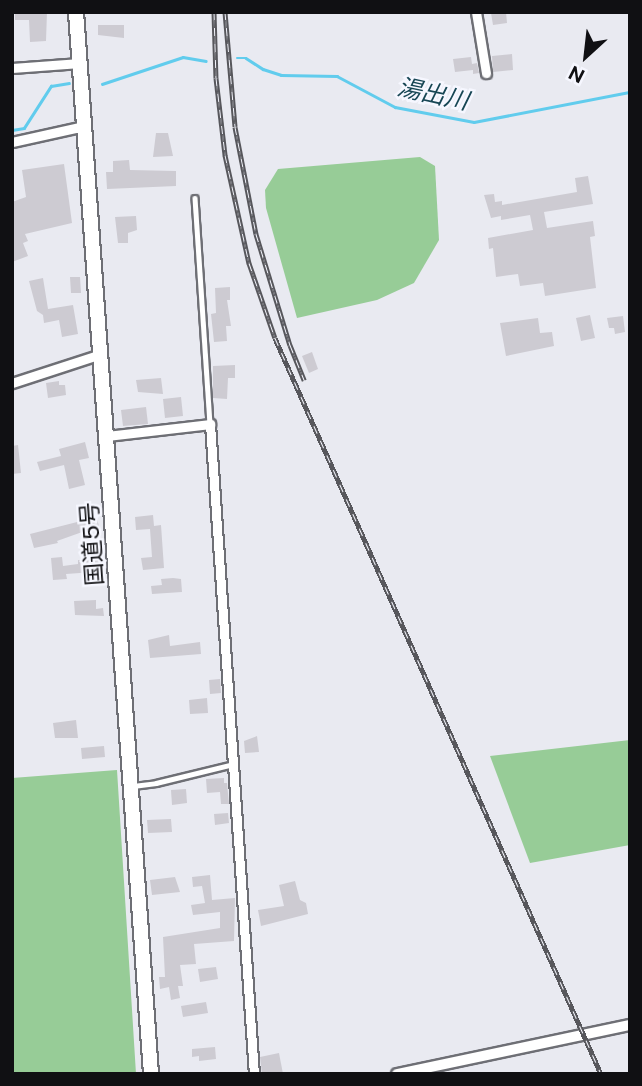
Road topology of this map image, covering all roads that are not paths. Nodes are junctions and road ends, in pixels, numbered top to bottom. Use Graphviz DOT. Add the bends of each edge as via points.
graph roads {
  1 [pos="76,12"];
  2 [pos="476,12"];
  3 [pos="80,63"];
  4 [pos="12,68"];
  5 [pos="485,73"];
  6 [pos="84,127"];
  7 [pos="12,142"];
  8 [pos="195,198"];
  9 [pos="101,354"];
  10 [pos="12,383"];
  11 [pos="210,424"];
  12 [pos="107,436"];
  13 [pos="235,764"];
  14 [pos="131,786"];
  15 [pos="630,1025"];
  16 [pos="151,1074"];
  17 [pos="254,1074"];
  18 [pos="397,1074"];
  1 -- 3 [label="highway, 国道5号"];
  2 -- 5 [label="street"];
  3 -- 4 [label="street"];
  3 -- 6 [label="highway, 国道5号"];
  6 -- 7 [label="street"];
  6 -- 9 [label="highway, 国道5号"];
  8 -- 11 [label="lane"];
  9 -- 10 [label="street"];
  9 -- 12 [label="highway, 国道5号"];
  11 -- 12 [label="street"];
  11 -- 13 [label="street"];
  12 -- 14 [label="highway, 国道5号"];
  13 -- 14 [label="lane"];
  13 -- 17 [label="street"];
  14 -- 16 [label="highway, 国道5号"];
  15 -- 18 [label="street"];
}
